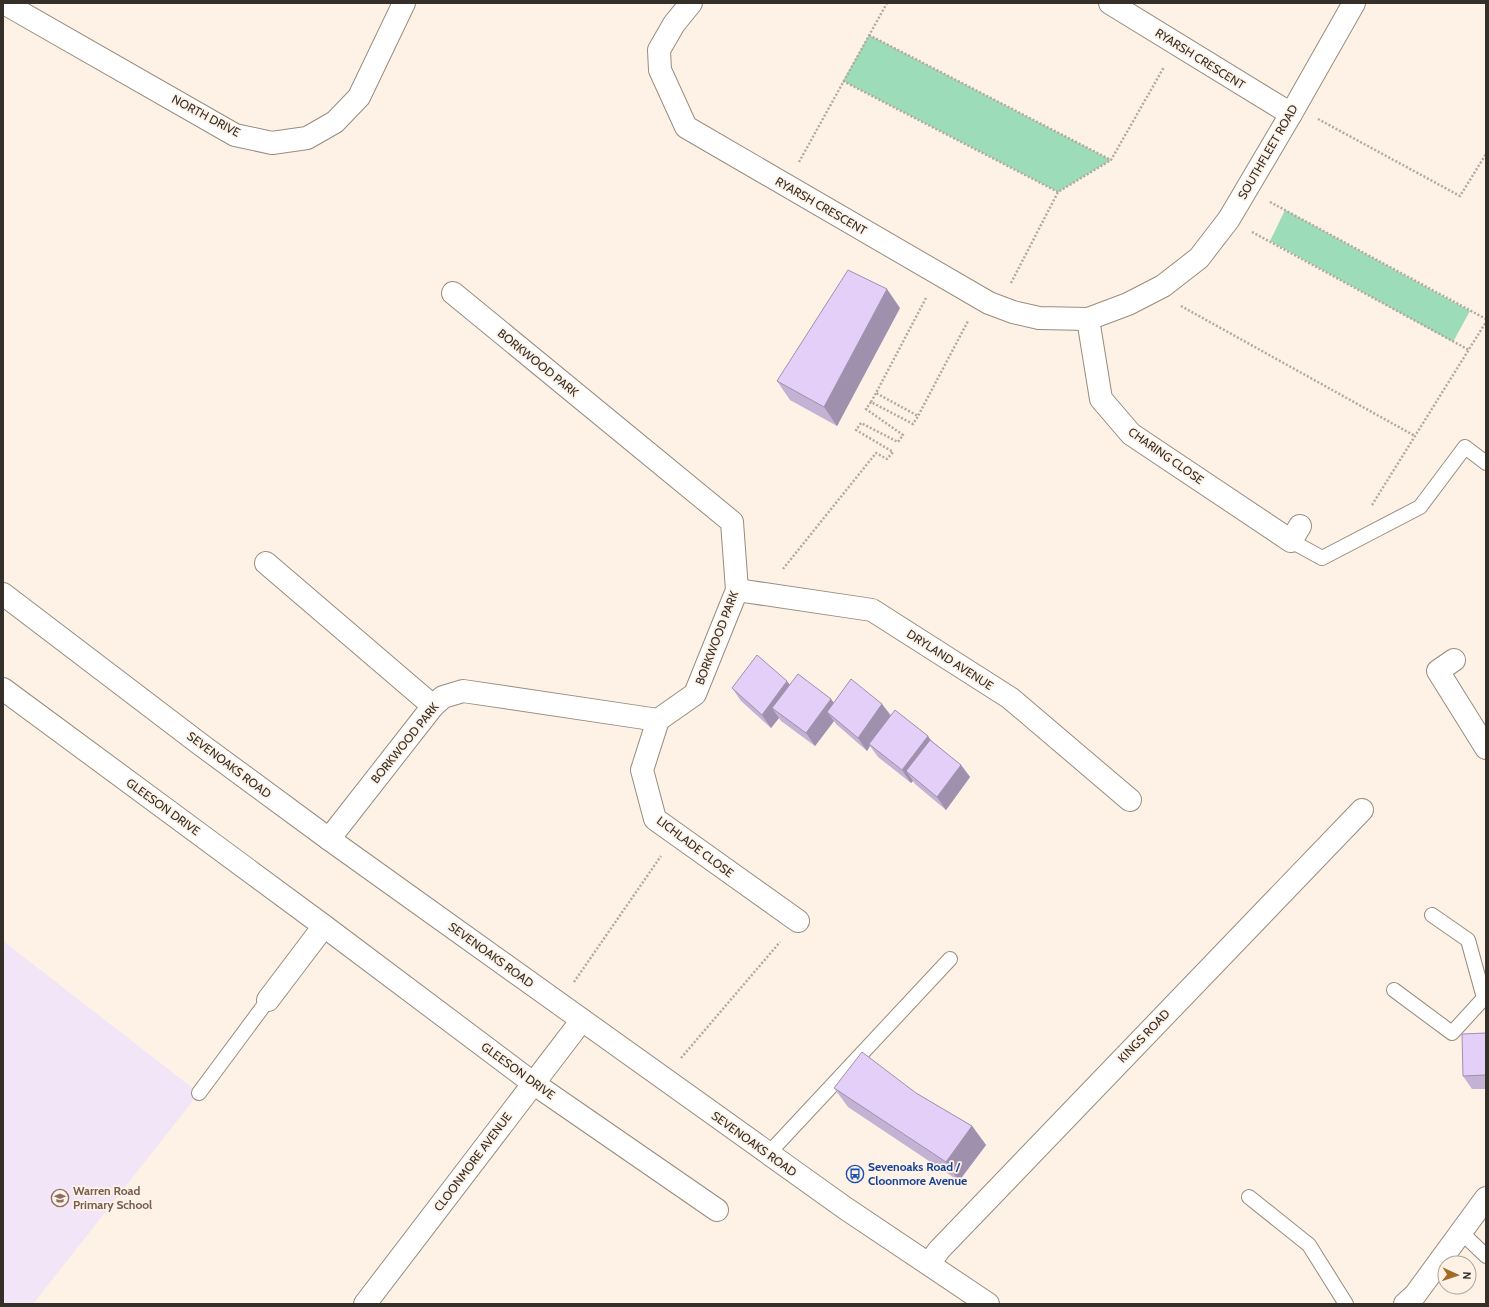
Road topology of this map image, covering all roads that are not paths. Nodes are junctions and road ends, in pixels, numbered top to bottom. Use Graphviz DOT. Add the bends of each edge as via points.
graph roads {
  1 [pos="4,3"];
  2 [pos="404,3"];
  3 [pos="691,3"];
  4 [pos="1110,3"];
  5 [pos="1354,3"];
  6 [pos="1293,110"];
  7 [pos="452,293"];
  8 [pos="1088,319"];
  9 [pos="1486,463"];
  10 [pos="1295,533"];
  11 [pos="266,563"];
  12 [pos="737,590"];
  13 [pos="3,594"];
  14 [pos="1454,660"];
  15 [pos="3,690"];
  16 [pos="433,706"];
  17 [pos="658,720"];
  18 [pos="1486,748"];
  19 [pos="1130,800"];
  20 [pos="1362,810"];
  21 [pos="329,839"];
  22 [pos="1432,915"];
  23 [pos="798,921"];
  24 [pos="324,926"];
  25 [pos="950,959"];
  26 [pos="1394,990"];
  27 [pos="1485,999"];
  28 [pos="268,1000"];
  29 [pos="582,1020"];
  30 [pos="533,1083"];
  31 [pos="199,1093"];
  32 [pos="768,1154"];
  33 [pos="1249,1197"];
  34 [pos="1486,1198"];
  35 [pos="717,1210"];
  36 [pos="1461,1232"];
  37 [pos="1486,1256"];
  38 [pos="929,1264"];
  39 [pos="365,1304"];
  40 [pos="988,1304"];
  41 [pos="1346,1304"];
  42 [pos="1405,1304"];
  1 -- 2 [label="street, NORTH DRIVE" via="235,135 272,143 307,138 335,122 359,97"];
  3 -- 8 [label="street, RYARSH CRESCENT" via="674,24 659,50 660,70 686,127 989,302 1013,312 1040,318"];
  4 -- 6 [label="street, RYARSH CRESCENT"];
  5 -- 6 [label="street, SOUTHFLEET ROAD"];
  6 -- 8 [label="street, SOUTHFLEET ROAD" via="1229,219 1198,258 1158,288 1128,304"];
  7 -- 12 [label="street, BORKWOOD PARK" via="732,522"];
  8 -- 10 [label="street, CHARING CLOSE" via="1101,399 1131,434"];
  9 -- 10 [label="lane" via="1465,447 1420,507 1322,558"];
  11 -- 16 [label="street"];
  12 -- 17 [label="street, BORKWOOD PARK" via="695,694"];
  12 -- 19 [label="street, DRYLAND AVENUE" via="872,610 1010,698"];
  13 -- 21 [label="street, SEVENOAKS ROAD"];
  14 -- 18 [label="street" via="1438,671"];
  15 -- 24 [label="street, GLEESON DRIVE"];
  16 -- 17 [label="street, BORKWOOD PARK" via="443,697 463,691"];
  16 -- 21 [label="street, BORKWOOD PARK"];
  17 -- 23 [label="street, LICHLADE CLOSE" via="642,770 655,819"];
  20 -- 38 [label="street, KINGS ROAD" via="939,1250"];
  21 -- 29 [label="street, SEVENOAKS ROAD"];
  22 -- 27 [label="lane" via="1468,940"];
  24 -- 28 [label="street"];
  24 -- 30 [label="street, GLEESON DRIVE"];
  25 -- 32 [label="lane"];
  26 -- 27 [label="lane" via="1452,1033"];
  28 -- 31 [label="lane"];
  29 -- 30 [label="street, CLOONMORE AVENUE"];
  29 -- 32 [label="street, SEVENOAKS ROAD"];
  30 -- 35 [label="street, GLEESON DRIVE"];
  30 -- 39 [label="street, CLOONMORE AVENUE"];
  32 -- 38 [label="street, SEVENOAKS ROAD"];
  33 -- 41 [label="lane" via="1309,1245"];
  34 -- 36 [label="street"];
  36 -- 37 [label="lane"];
  36 -- 42 [label="street" via="1415,1295"];
  38 -- 40 [label="street, SEVENOAKS ROAD"];
}
